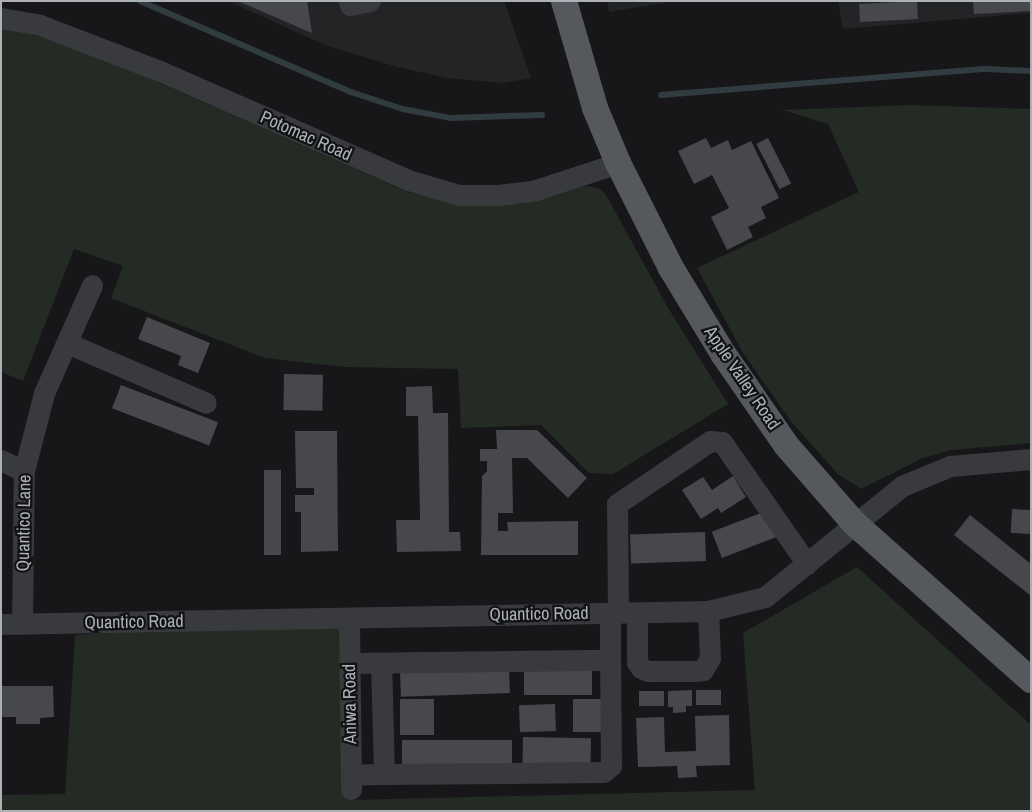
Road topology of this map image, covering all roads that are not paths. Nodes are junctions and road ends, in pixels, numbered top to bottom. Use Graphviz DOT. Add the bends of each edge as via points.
graph roads {
  1 [pos="349,1"];
  2 [pos="370,1"];
  3 [pos="564,1"];
  4 [pos="1,18"];
  5 [pos="618,163"];
  6 [pos="92,285"];
  7 [pos="67,343"];
  8 [pos="206,403"];
  9 [pos="1031,458"];
  10 [pos="1,460"];
  11 [pos="24,471"];
  12 [pos="854,523"];
  13 [pos="807,564"];
  14 [pos="708,611"];
  15 [pos="622,613"];
  16 [pos="349,618"];
  17 [pos="1,624"];
  18 [pos="22,624"];
  19 [pos="610,660"];
  20 [pos="349,663"];
  21 [pos="381,663"];
  22 [pos="1031,680"];
  23 [pos="384,774"];
  1 -- 2 [label="street" via="350,5"];
  3 -- 5 [label="main road, Apple Valley Road" via="595,108"];
  4 -- 5 [label="street, Potomac Road" via="40,25 160,71 408,180 459,195 498,195 536,190"];
  5 -- 12 [label="main road, Apple Valley Road" via="672,268 724,355 786,445"];
  6 -- 7 [label="street, Quantico Lane"];
  7 -- 8 [label="street"];
  7 -- 11 [label="street, Quantico Lane" via="44,394"];
  9 -- 12 [label="street, Quantico Road" via="950,466 902,486"];
  10 -- 11 [label="street"];
  11 -- 18 [label="street, Quantico Lane"];
  12 -- 13 [label="street, Quantico Road"];
  12 -- 22 [label="main road, Apple Valley Road"];
  13 -- 14 [label="street, Quantico Road" via="765,597"];
  13 -- 15 [label="street" via="722,442 710,441 617,504"];
  14 -- 15 [label="street, Quantico Road"];
  14 -- 15 [label="street" via="710,658 708,665 697,672 641,668"];
  15 -- 16 [label="street, Quantico Road"];
  15 -- 19 [label="street"];
  16 -- 18 [label="street, Quantico Road"];
  16 -- 20 [label="street, Aniwa Road"];
  17 -- 18 [label="street, Quantico Road"];
  19 -- 21 [label="street"];
  19 -- 23 [label="street" via="611,766 608,769"];
  20 -- 21 [label="street"];
  20 -- 23 [label="street, Aniwa Road" via="351,782"];
  21 -- 23 [label="street"];
}
